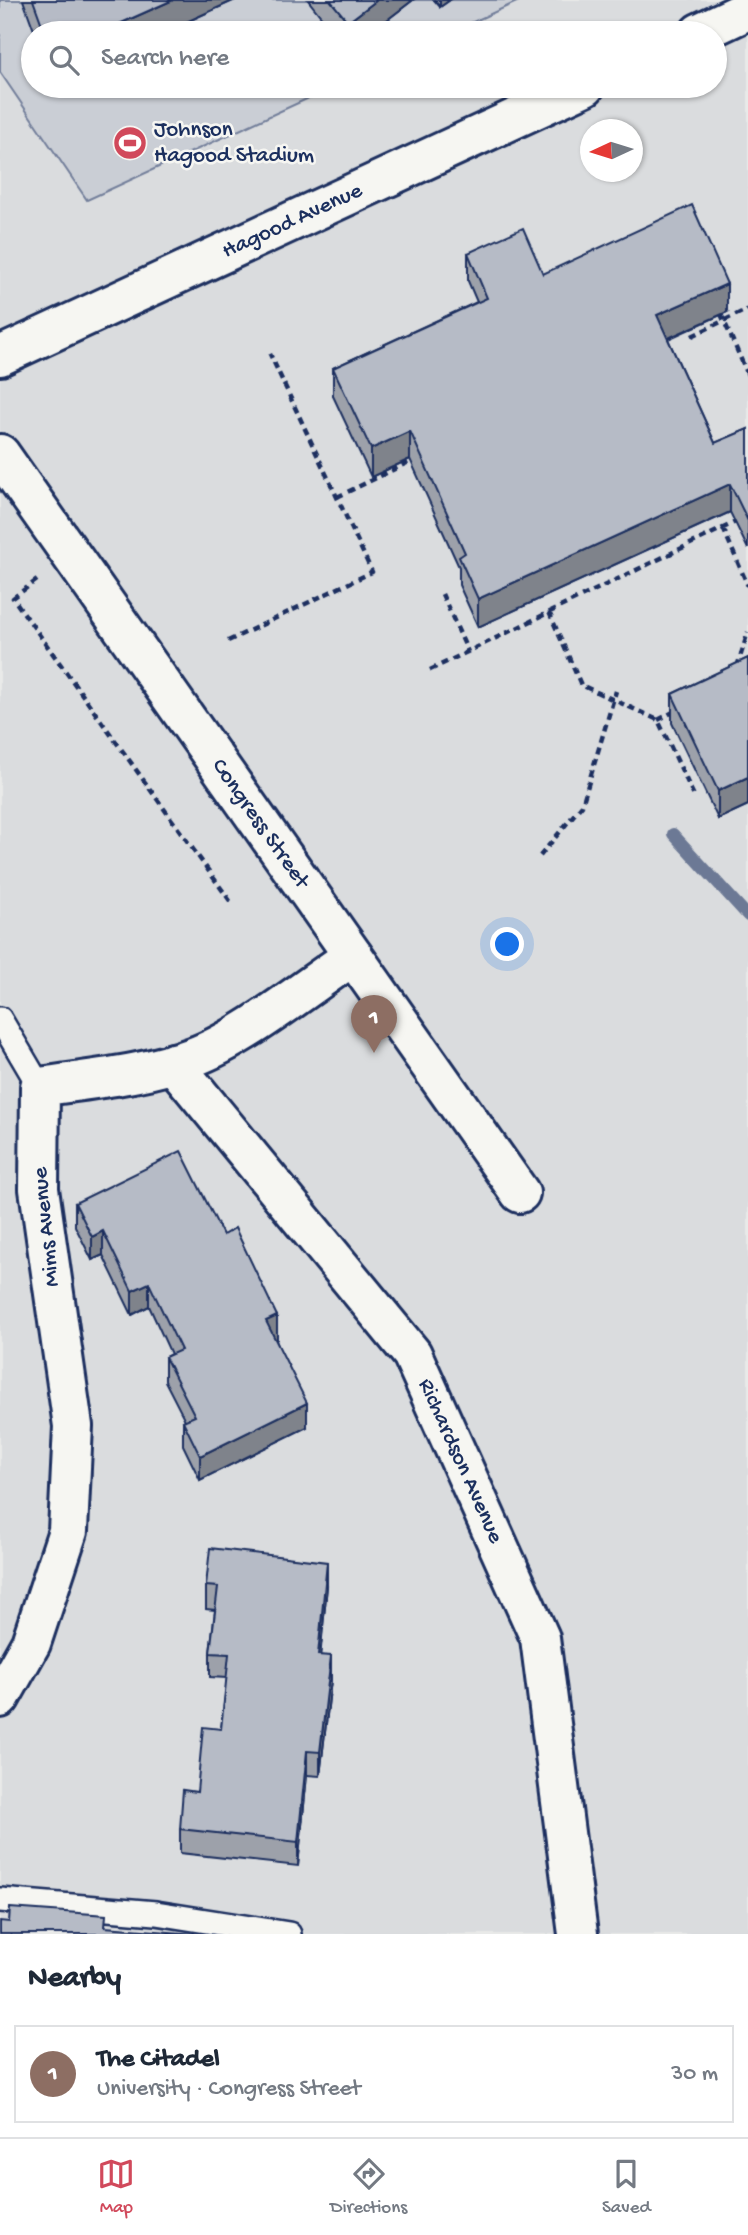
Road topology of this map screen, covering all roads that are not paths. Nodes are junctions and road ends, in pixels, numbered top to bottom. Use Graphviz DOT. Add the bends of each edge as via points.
graph roads {
  1 [pos="748,10"];
  2 [pos="725,21"];
  3 [pos="559,98"];
  4 [pos="0,356"];
  5 [pos="0,454"];
  6 [pos="353,956"];
  7 [pos="0,1019"];
  8 [pos="173,1063"];
  9 [pos="40,1087"];
  10 [pos="520,1193"];
  11 [pos="0,1698"];
  12 [pos="0,1900"];
  13 [pos="289,1934"];
  14 [pos="578,1934"];
  1 -- 2 [label="street"];
  3 -- 4 [label="street, Hagood Avenue"];
  5 -- 6 [label="street, Congress Street"];
  6 -- 8 [label="street" via="233,1037"];
  6 -- 10 [label="street, Congress Street"];
  7 -- 9 [label="lane"];
  8 -- 9 [label="street"];
  8 -- 14 [label="street, Richardson Avenue" via="412,1354 540,1638"];
  9 -- 11 [label="street, Mims Avenue" via="39,1189 73,1426 68,1531 31,1643"];
  12 -- 13 [label="lane" via="156,1913"];
}
